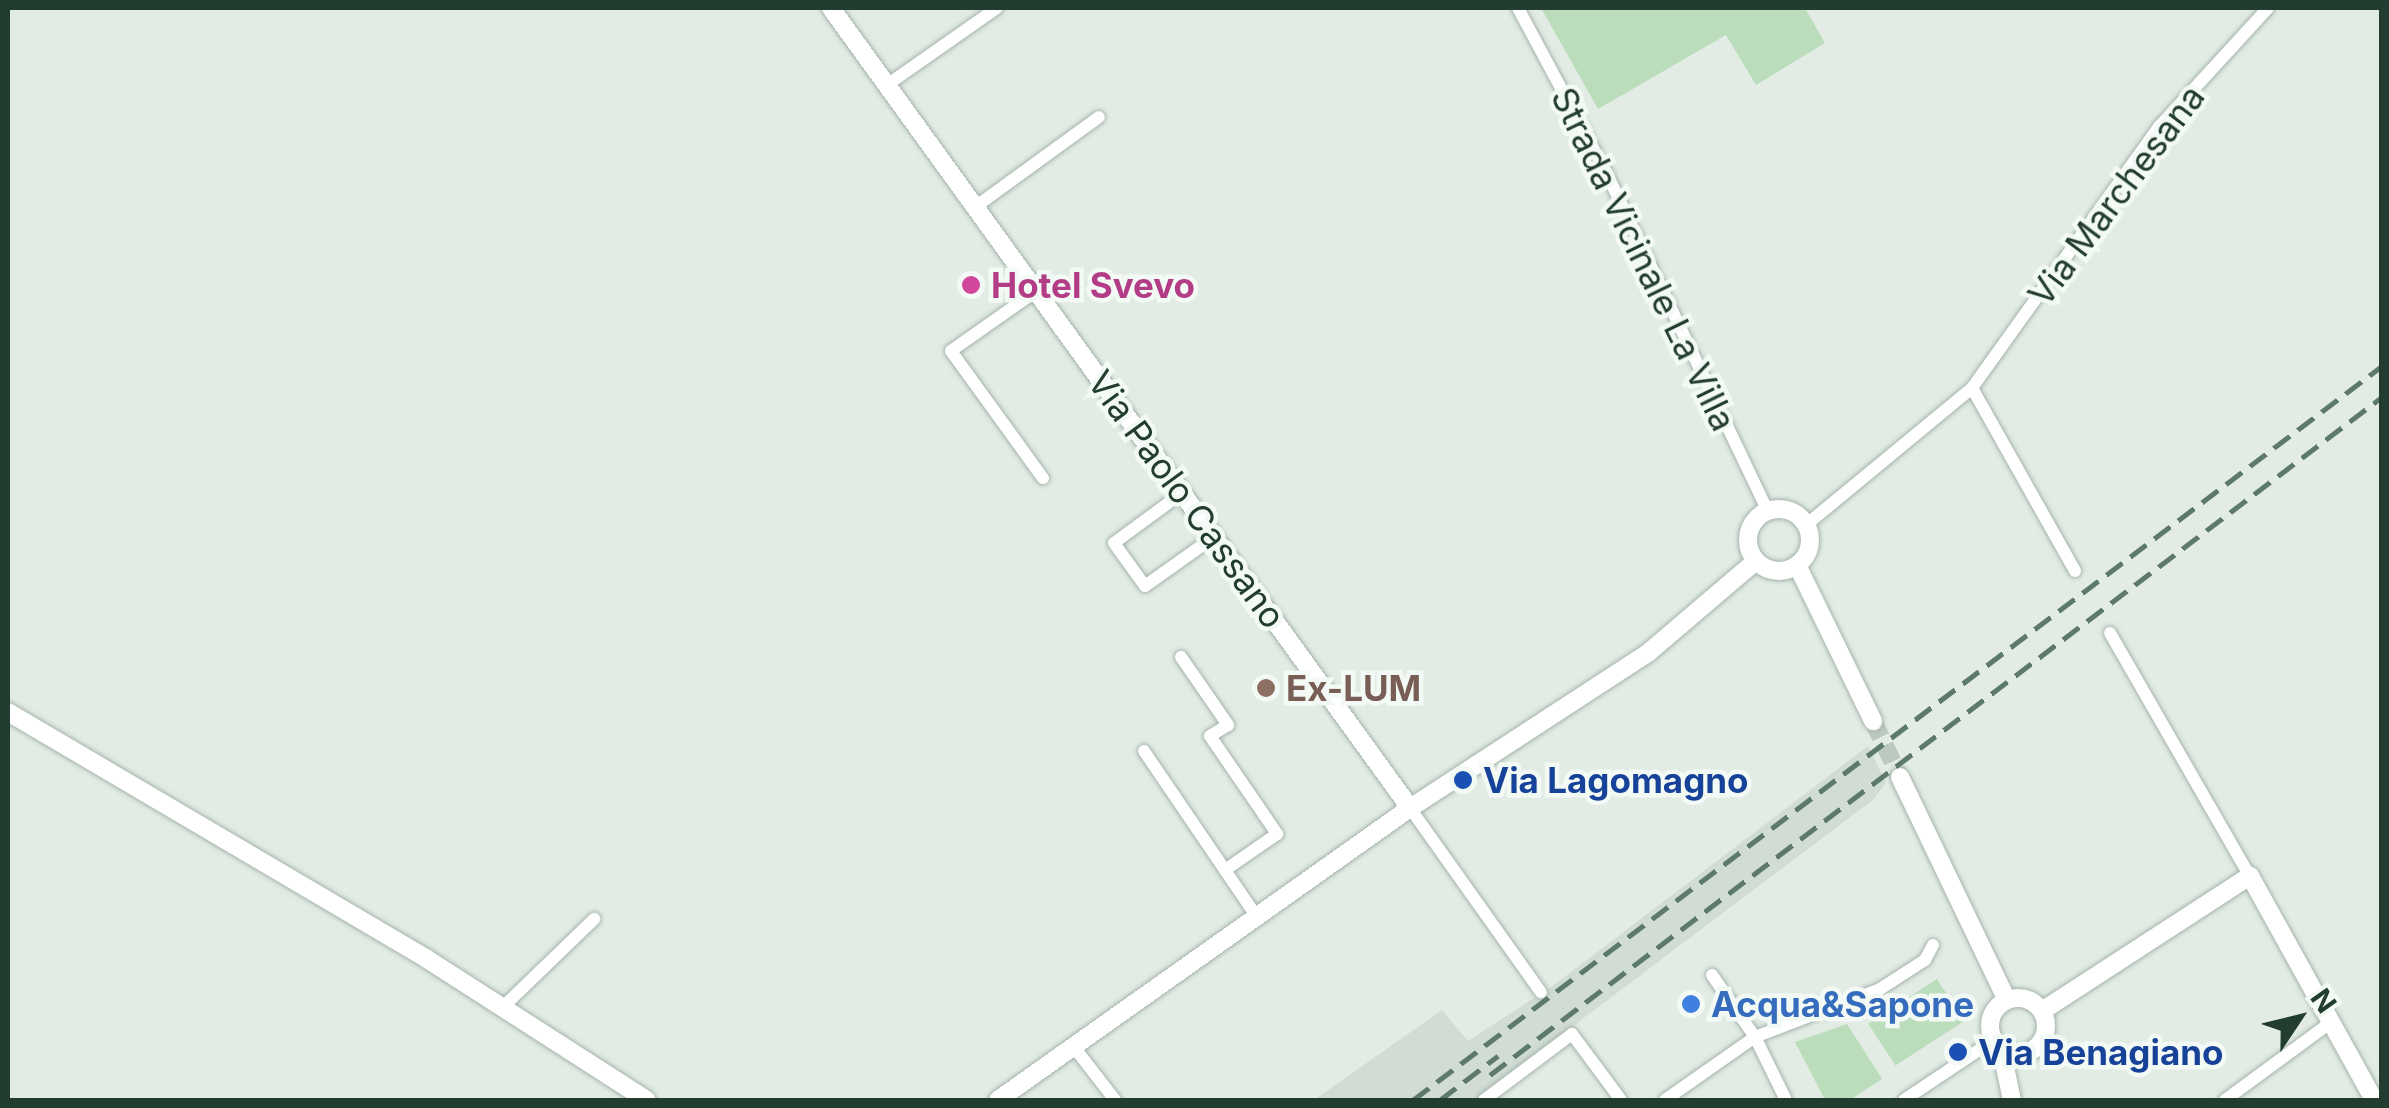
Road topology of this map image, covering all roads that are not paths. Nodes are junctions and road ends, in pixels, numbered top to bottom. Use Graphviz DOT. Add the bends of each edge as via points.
graph roads {
  1 [pos="831,8"];
  2 [pos="997,8"];
  3 [pos="1518,8"];
  4 [pos="2268,8"];
  5 [pos="887,85"];
  6 [pos="1099,116"];
  7 [pos="975,207"];
  8 [pos="1036,291"];
  9 [pos="1972,388"];
  10 [pos="1043,478"];
  11 [pos="1182,493"];
  12 [pos="1768,512"];
  13 [pos="1806,525"];
  14 [pos="1214,537"];
  15 [pos="1756,561"];
  16 [pos="1797,565"];
  17 [pos="2075,571"];
  18 [pos="2110,633"];
  19 [pos="1181,658"];
  20 [pos="8,712"];
  21 [pos="1873,721"];
  22 [pos="1144,751"];
  23 [pos="1900,777"];
  24 [pos="1410,808"];
  25 [pos="1225,870"];
  26 [pos="2250,876"];
  27 [pos="1258,917"];
  28 [pos="594,919"];
  29 [pos="1932,945"];
  30 [pos="1712,976"];
  31 [pos="1541,992"];
  32 [pos="2007,1000"];
  33 [pos="504,1006"];
  34 [pos="2042,1011"];
  35 [pos="2330,1022"];
  36 [pos="1755,1036"];
  37 [pos="1998,1044"];
  38 [pos="1074,1047"];
  39 [pos="2244,1094"];
  40 [pos="646,1100"];
  41 [pos="998,1100"];
  42 [pos="1115,1100"];
  43 [pos="1484,1100"];
  44 [pos="1621,1100"];
  45 [pos="1665,1100"];
  46 [pos="1786,1100"];
  47 [pos="1904,1100"];
  48 [pos="2012,1100"];
  49 [pos="2225,1100"];
  50 [pos="2374,1100"];
  1 -- 5 [label="main road, Via Paolo Cassano"];
  2 -- 5 [label="street"];
  3 -- 12 [label="street, Strada Vicinale La Villa" via="1607,174"];
  4 -- 9 [label="street, Via Marchesana" via="2159,127"];
  5 -- 7 [label="main road, Via Paolo Cassano"];
  6 -- 7 [label="street"];
  7 -- 8 [label="main road, Via Paolo Cassano"];
  8 -- 10 [label="street" via="950,351"];
  8 -- 11 [label="main road, Via Paolo Cassano"];
  9 -- 13 [label="street"];
  9 -- 17 [label="street"];
  11 -- 14 [label="main road, Via Paolo Cassano"];
  11 -- 14 [label="street" via="1114,543 1145,586"];
  12 -- 13 [label="main road" via="1794,513"];
  12 -- 15 [label="main road" via="1749,533"];
  13 -- 16 [label="main road" via="1810,543"];
  14 -- 24 [label="main road, Via Paolo Cassano"];
  15 -- 16 [label="main road" via="1772,570"];
  15 -- 24 [label="main road" via="1649,652"];
  16 -- 21 [label="main road"];
  18 -- 26 [label="street"];
  19 -- 25 [label="street" via="1228,725 1210,736 1277,834"];
  20 -- 33 [label="main road"];
  22 -- 25 [label="street"];
  23 -- 32 [label="main road"];
  24 -- 27 [label="main road"];
  24 -- 31 [label="street, Via Paolo Cassano"];
  25 -- 27 [label="street"];
  26 -- 34 [label="main road"];
  26 -- 35 [label="main road"];
  27 -- 38 [label="main road"];
  28 -- 33 [label="street"];
  29 -- 36 [label="street" via="1924,960 1880,990"];
  30 -- 36 [label="street"];
  32 -- 34 [label="main road" via="2026,999"];
  32 -- 37 [label="main road" via="1993,1014"];
  33 -- 40 [label="main road"];
  34 -- 37 [label="main road" via="2044,1035 2034,1049 2020,1054"];
  35 -- 39 [label="street"];
  35 -- 50 [label="main road"];
  36 -- 45 [label="street"];
  36 -- 46 [label="street"];
  37 -- 47 [label="street"];
  37 -- 48 [label="main road"];
  38 -- 41 [label="main road"];
  38 -- 42 [label="street"];
  39 -- 49 [label="street"];
  43 -- 44 [label="street" via="1572,1034"];
}
